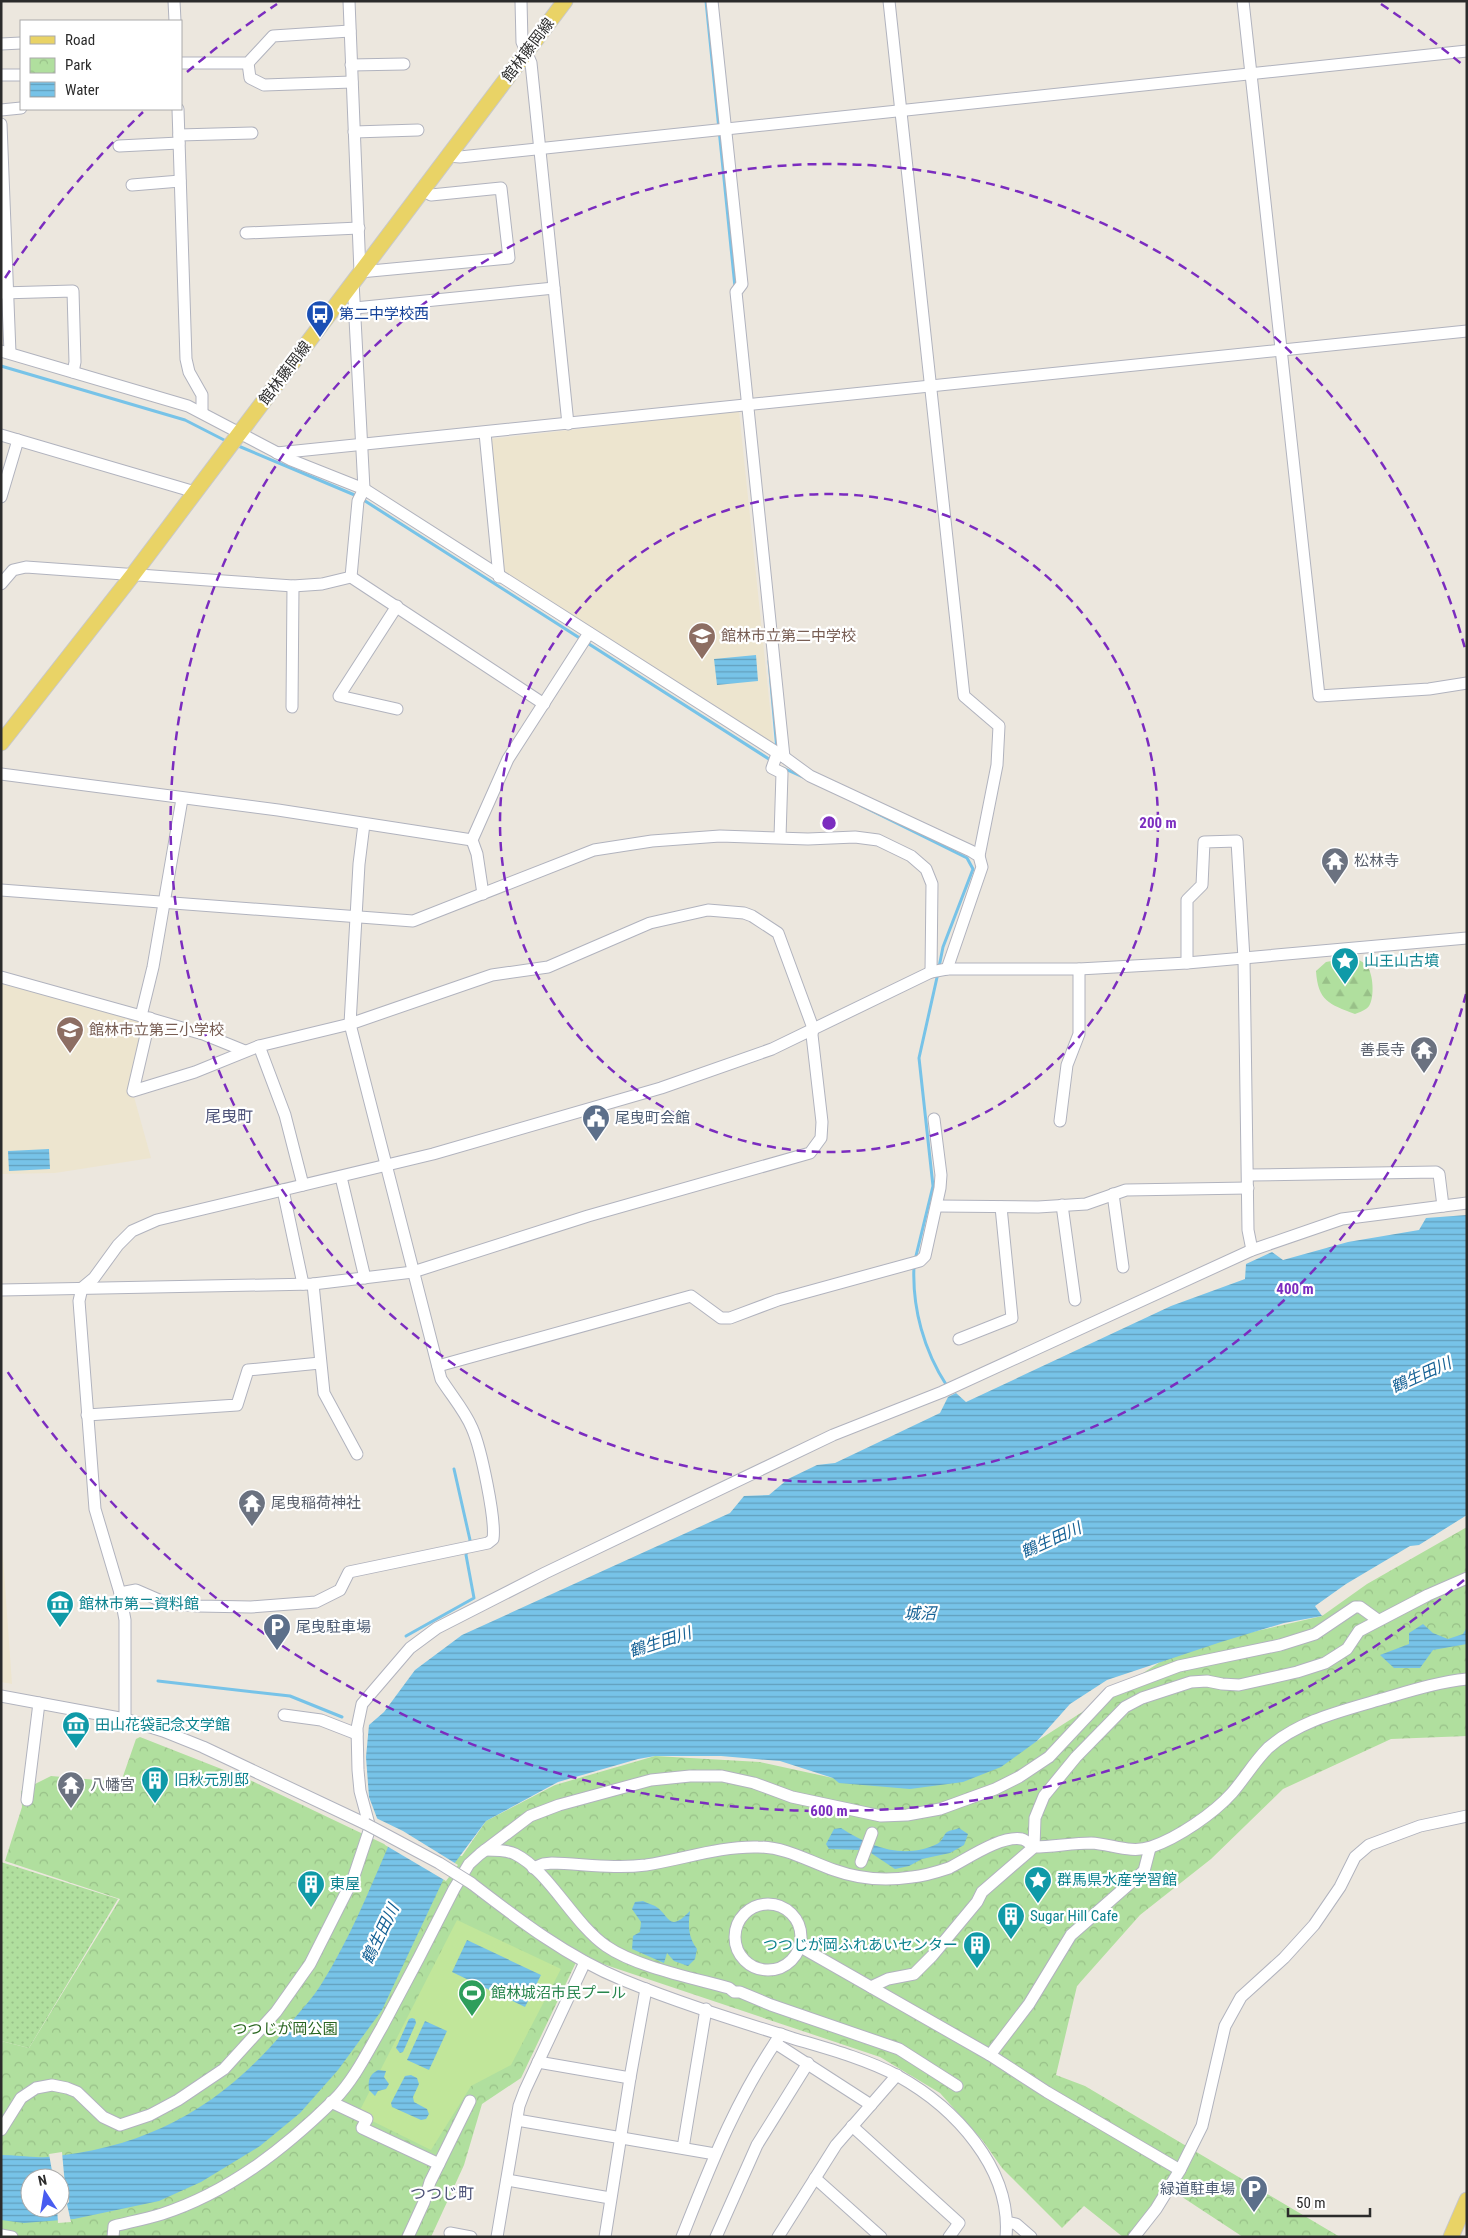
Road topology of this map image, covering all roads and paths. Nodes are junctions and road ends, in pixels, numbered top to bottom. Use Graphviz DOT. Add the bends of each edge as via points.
graph roads {
  1 [pos="174,1"];
  2 [pos="349,1"];
  3 [pos="521,1"];
  4 [pos="565,1"];
  5 [pos="712,1"];
  6 [pos="888,1"];
  7 [pos="1243,1"];
  8 [pos="175,20"];
  9 [pos="350,31"];
  10 [pos="20,43"];
  11 [pos="1,44"];
  12 [pos="526,52"];
  13 [pos="1467,52"];
  14 [pos="182,63"];
  15 [pos="248,63"];
  16 [pos="404,64"];
  17 [pos="352,65"];
  18 [pos="1250,74"];
  19 [pos="20,75"];
  20 [pos="1,76"];
  21 [pos="352,82"];
  22 [pos="20,108"];
  23 [pos="1,110"];
  24 [pos="178,110"];
  25 [pos="900,110"];
  26 [pos="1,124"];
  27 [pos="726,129"];
  28 [pos="418,130"];
  29 [pos="354,132"];
  30 [pos="252,134"];
  31 [pos="179,139"];
  32 [pos="119,146"];
  33 [pos="540,149"];
  34 [pos="448,156"];
  35 [pos="180,181"];
  36 [pos="132,185"];
  37 [pos="422,190"];
  38 [pos="358,228"];
  39 [pos="246,233"];
  40 [pos="357,277"];
  41 [pos="554,288"];
  42 [pos="4,293"];
  43 [pos="355,308"];
  44 [pos="1467,332"];
  45 [pos="1280,351"];
  46 [pos="5,352"];
  47 [pos="73,372"];
  48 [pos="929,386"];
  49 [pos="747,404"];
  50 [pos="202,412"];
  51 [pos="568,424"];
  52 [pos="485,433"];
  53 [pos="239,434"];
  54 [pos="1,435"];
  55 [pos="18,440"];
  56 [pos="362,444"];
  57 [pos="277,453"];
  58 [pos="364,489"];
  59 [pos="195,492"];
  60 [pos="1,497"];
  61 [pos="132,576"];
  62 [pos="351,577"];
  63 [pos="499,577"];
  64 [pos="1,584"];
  65 [pos="293,586"];
  66 [pos="396,606"];
  67 [pos="589,633"];
  68 [pos="1467,683"];
  69 [pos="544,704"];
  70 [pos="292,707"];
  71 [pos="397,709"];
  72 [pos="1,744"];
  73 [pos="780,755"];
  74 [pos="1,774"];
  75 [pos="182,799"];
  76 [pos="364,824"];
  77 [pos="780,837"];
  78 [pos="472,840"];
  79 [pos="979,856"];
  80 [pos="1,890"];
  81 [pos="483,894"];
  82 [pos="164,902"];
  83 [pos="356,917"];
  84 [pos="1467,938"];
  85 [pos="1244,959"];
  86 [pos="1187,964"];
  87 [pos="1079,968"];
  88 [pos="947,969"];
  89 [pos="932,972"];
  90 [pos="1,976"];
  91 [pos="146,1017"];
  92 [pos="350,1024"];
  93 [pos="813,1028"];
  94 [pos="259,1046"];
  95 [pos="245,1051"];
  96 [pos="934,1119"];
  97 [pos="1060,1121"];
  98 [pos="386,1166"];
  99 [pos="1249,1175"];
  100 [pos="341,1177"];
  101 [pos="303,1185"];
  102 [pos="1248,1188"];
  103 [pos="283,1190"];
  104 [pos="1113,1194"];
  105 [pos="1467,1203"];
  106 [pos="1062,1205"];
  107 [pos="938,1206"];
  108 [pos="1443,1206"];
  109 [pos="1002,1207"];
  110 [pos="1252,1250"];
  111 [pos="1123,1267"];
  112 [pos="413,1272"];
  113 [pos="365,1278"];
  114 [pos="308,1284"];
  115 [pos="82,1288"];
  116 [pos="1,1290"];
  117 [pos="1075,1300"];
  118 [pos="959,1339"];
  119 [pos="320,1363"];
  120 [pos="438,1366"];
  121 [pos="87,1415"];
  122 [pos="358,1454"];
  123 [pos="1467,1578"];
  124 [pos="120,1593"];
  125 [pos="1378,1620"];
  126 [pos="1467,1679"];
  127 [pos="1,1696"];
  128 [pos="39,1703"];
  129 [pos="284,1716"];
  130 [pos="125,1719"];
  131 [pos="357,1734"];
  132 [pos="27,1800"];
  133 [pos="1467,1816"];
  134 [pos="872,1833"];
  135 [pos="1034,1847"];
  136 [pos="1150,1848"];
  137 [pos="485,1850"];
  138 [pos="861,1862"];
  139 [pos="533,1868"];
  140 [pos="799,1946"];
  141 [pos="585,1962"];
  142 [pos="871,1987"];
  143 [pos="646,1989"];
  144 [pos="706,2009"];
  145 [pos="778,2039"];
  146 [pos="990,2055"];
  147 [pos="538,2062"];
  148 [pos="808,2063"];
  149 [pos="897,2076"];
  150 [pos="630,2078"];
  151 [pos="957,2086"];
  152 [pos="470,2101"];
  153 [pos="331,2102"];
  154 [pos="871,2105"];
  155 [pos="517,2120"];
  156 [pos="852,2126"];
  157 [pos="1,2130"];
  158 [pos="620,2137"];
  159 [pos="683,2148"];
  160 [pos="715,2154"];
  161 [pos="439,2164"];
  162 [pos="1180,2170"];
  163 [pos="815,2178"];
  164 [pos="507,2180"];
  165 [pos="610,2198"];
  166 [pos="1467,2200"];
  167 [pos="1007,2222"];
  168 [pos="869,2232"];
  169 [pos="450,2233"];
  170 [pos="1,2235"];
  171 [pos="12,2237"];
  172 [pos="113,2237"];
  173 [pos="408,2237"];
  174 [pos="471,2237"];
  175 [pos="497,2237"];
  176 [pos="605,2237"];
  177 [pos="682,2237"];
  178 [pos="716,2237"];
  179 [pos="778,2237"];
  180 [pos="881,2237"];
  181 [pos="950,2237"];
  182 [pos="1006,2237"];
  183 [pos="1031,2237"];
  184 [pos="1134,2237"];
  185 [pos="1451,2237"];
  1 -- 8 [label="street"];
  2 -- 9 [label="street"];
  3 -- 12 [label="street" via="522,42"];
  4 -- 12 [label="main road, 館林藤岡線"];
  5 -- 27 [label="street"];
  6 -- 25 [label="street"];
  7 -- 18 [label="street"];
  9 -- 15 [label="street" via="273,36"];
  9 -- 17 [label="street"];
  10 -- 11 [label="street"];
  12 -- 33 [label="street" via="531,62"];
  12 -- 34 [label="main road, 館林藤岡線"];
  13 -- 18 [label="street"];
  14 -- 15 [label="street"];
  15 -- 21 [label="street" via="250,78 264,85"];
  16 -- 17 [label="street"];
  17 -- 21 [label="street"];
  18 -- 25 [label="street"];
  18 -- 45 [label="street"];
  19 -- 20 [label="street"];
  21 -- 29 [label="street"];
  22 -- 23 [label="street"];
  24 -- 31 [label="street"];
  25 -- 27 [label="street"];
  25 -- 48 [label="street"];
  26 -- 42 [label="street"];
  27 -- 33 [label="street"];
  27 -- 49 [label="street" via="742,284 736,292"];
  28 -- 29 [label="street"];
  29 -- 38 [label="street"];
  30 -- 31 [label="street"];
  31 -- 32 [label="street"];
  31 -- 35 [label="street"];
  33 -- 34 [label="street" via="460,158"];
  33 -- 41 [label="street"];
  34 -- 37 [label="main road, 館林藤岡線"];
  35 -- 36 [label="street"];
  35 -- 50 [label="street" via="186,359 189,372 202,395"];
  37 -- 40 [label="main road, 館林藤岡線"];
  37 -- 40 [label="street" via="431,195 502,188 508,258"];
  38 -- 39 [label="street"];
  38 -- 40 [label="street"];
  40 -- 43 [label="street"];
  40 -- 53 [label="main road, 館林藤岡線"];
  41 -- 43 [label="street"];
  41 -- 51 [label="street"];
  42 -- 46 [label="street"];
  42 -- 47 [label="street" via="73,291"];
  43 -- 56 [label="street"];
  44 -- 45 [label="street"];
  45 -- 48 [label="street"];
  45 -- 68 [label="street" via="1319,696 1429,689"];
  46 -- 47 [label="street"];
  47 -- 50 [label="street"];
  48 -- 49 [label="street"];
  48 -- 79 [label="street" via="964,696 999,726 997,764"];
  49 -- 51 [label="street"];
  49 -- 73 [label="street"];
  50 -- 53 [label="street"];
  51 -- 52 [label="street"];
  52 -- 56 [label="street"];
  52 -- 63 [label="street"];
  53 -- 57 [label="street"];
  53 -- 59 [label="main road, 館林藤岡線"];
  54 -- 55 [label="street"];
  55 -- 59 [label="street"];
  55 -- 60 [label="street"];
  56 -- 57 [label="street"];
  56 -- 58 [label="street"];
  57 -- 58 [label="street"];
  58 -- 62 [label="street" via="358,501"];
  58 -- 63 [label="street"];
  59 -- 61 [label="main road, 館林藤岡線"];
  61 -- 64 [label="street" via="26,567 13,570"];
  61 -- 65 [label="street"];
  61 -- 72 [label="main road, 館林藤岡線"];
  62 -- 65 [label="street"];
  62 -- 66 [label="street"];
  63 -- 67 [label="street"];
  65 -- 70 [label="street"];
  66 -- 69 [label="street"];
  66 -- 71 [label="street" via="339,696"];
  67 -- 69 [label="street"];
  67 -- 73 [label="street"];
  69 -- 78 [label="street" via="508,759"];
  73 -- 77 [label="street" via="772,768 782,773"];
  73 -- 79 [label="street" via="810,776"];
  74 -- 75 [label="street"];
  75 -- 76 [label="street"];
  75 -- 82 [label="street"];
  76 -- 78 [label="street"];
  76 -- 83 [label="street"];
  77 -- 81 [label="street" via="710,836 594,850"];
  77 -- 89 [label="street" via="878,840 911,856 926,869 932,884"];
  78 -- 81 [label="street"];
  79 -- 88 [label="street" via="982,867"];
  80 -- 82 [label="street"];
  81 -- 83 [label="street" via="413,921"];
  82 -- 83 [label="street"];
  82 -- 91 [label="street"];
  83 -- 92 [label="street"];
  84 -- 85 [label="street"];
  85 -- 86 [label="street"];
  85 -- 86 [label="street" via="1237,841 1204,842 1202,885 1186,906"];
  85 -- 99 [label="street"];
  86 -- 87 [label="street"];
  87 -- 88 [label="street"];
  87 -- 97 [label="street" via="1079,1034 1067,1065"];
  88 -- 89 [label="street"];
  89 -- 93 [label="street"];
  90 -- 91 [label="street"];
  91 -- 95 [label="street"];
  91 -- 95 [label="street" via="133,1090 195,1072"];
  92 -- 93 [label="street" via="492,975 548,967 650,923 678,915 722,910 752,916 778,933"];
  92 -- 94 [label="street"];
  92 -- 98 [label="street"];
  93 -- 98 [label="street" via="756,1055 661,1088"];
  93 -- 112 [label="street" via="822,1122 821,1138 810,1153 588,1216"];
  94 -- 95 [label="street"];
  94 -- 101 [label="street" via="285,1115"];
  96 -- 107 [label="street" via="941,1175"];
  98 -- 100 [label="street"];
  98 -- 112 [label="street"];
  99 -- 102 [label="street"];
  99 -- 108 [label="street" via="1436,1172 1439,1174"];
  100 -- 101 [label="street"];
  100 -- 113 [label="street"];
  101 -- 103 [label="street"];
  102 -- 104 [label="street" via="1126,1190"];
  102 -- 110 [label="street" via="1248,1230"];
  103 -- 114 [label="street"];
  103 -- 115 [label="street" via="140,1226 118,1245 94,1278"];
  104 -- 106 [label="street" via="1086,1204"];
  104 -- 111 [label="street"];
  105 -- 108 [label="street"];
  106 -- 109 [label="street"];
  106 -- 117 [label="street"];
  107 -- 109 [label="street"];
  107 -- 120 [label="street" via="925,1256 914,1263 778,1300 730,1318 721,1318 691,1296"];
  108 -- 110 [label="street" via="1342,1219"];
  109 -- 118 [label="street" via="1012,1318"];
  110 -- 131 [label="street" via="947,1389 832,1435 452,1619 410,1648 380,1681 362,1704"];
  112 -- 113 [label="street"];
  112 -- 120 [label="street"];
  113 -- 114 [label="street"];
  114 -- 115 [label="street"];
  114 -- 119 [label="street"];
  115 -- 116 [label="street"];
  115 -- 121 [label="street" via="79,1301"];
  119 -- 121 [label="street" via="248,1370 237,1405"];
  119 -- 122 [label="street" via="324,1393"];
  120 -- 124 [label="street" via="441,1379 472,1428 489,1494 493,1540 350,1572 340,1590 316,1602 251,1607 198,1606 166,1603 136,1590"];
  121 -- 124 [label="street" via="96,1509"];
  123 -- 125 [label="street"];
  124 -- 130 [label="street" via="125,1620"];
  125 -- 135 [label="street" via="1359,1630 1347,1649 1325,1663 1239,1684 1191,1682 1125,1707 1076,1757 1044,1796 1035,1818"];
  125 -- 137 [label="street" via="1355,1607 1314,1634 1280,1645 1179,1666 1110,1692 1042,1762 994,1789 940,1809 881,1816 792,1798 754,1783 722,1776 690,1776 651,1780 559,1805 530,1816"];
  126 -- 136 [label="street" via="1440,1683 1337,1711 1301,1727 1269,1748 1221,1803 1173,1837"];
  127 -- 128 [label="street"];
  128 -- 130 [label="street"];
  128 -- 132 [label="street"];
  129 -- 131 [label="street" via="321,1720"];
  130 -- 141 [label="street, bridge" via="203,1748 439,1862 534,1932"];
  131 -- 157 [label="street" via="360,1791 370,1828 363,1852 310,1964 276,2012 244,2049 224,2069 178,2100 150,2115 120,2125 103,2117 77,2092 52,2085 36,2088 21,2098"];
  133 -- 162 [label="street" via="1420,1826 1369,1845 1355,1857 1314,1926 1241,1997 1225,2026 1202,2126"];
  134 -- 138 [label="street"];
  135 -- 136 [label="street" via="1092,1843 1116,1848"];
  135 -- 139 [label="street" via="1024,1839 1015,1838 947,1868 896,1879 860,1877 793,1853 758,1847 724,1849 644,1865 608,1867 552,1863"];
  135 -- 142 [label="street" via="982,1892 977,1902 914,1974 888,1979"];
  136 -- 146 [label="street" via="1144,1870 1071,1935 1029,2004"];
  137 -- 139 [label="street" via="515,1854"];
  137 -- 153 [label="street" via="470,1864 454,1889 372,2045 353,2076"];
  139 -- 151 [label="street" via="585,1929 613,1950 875,2039 915,2058"];
  140 -- 140 [label="street" via="801,1936 794,1916 776,1905 766,1904 750,1910 738,1922 735,1944 739,1954 757,1968 778,1968 795,1956"];
  140 -- 142 [label="street"];
  141 -- 143 [label="street"];
  141 -- 147 [label="street"];
  142 -- 146 [label="street"];
  143 -- 144 [label="street"];
  143 -- 150 [label="street"];
  144 -- 145 [label="street"];
  144 -- 159 [label="street"];
  145 -- 148 [label="street"];
  145 -- 149 [label="street" via="849,2056"];
  145 -- 160 [label="street" via="739,2100"];
  146 -- 162 [label="street"];
  147 -- 150 [label="street"];
  147 -- 155 [label="street" via="525,2090"];
  148 -- 154 [label="street"];
  148 -- 178 [label="street" via="757,2145"];
  149 -- 154 [label="street"];
  149 -- 167 [label="street" via="943,2107 974,2142 996,2176"];
  150 -- 158 [label="street"];
  152 -- 161 [label="street"];
  153 -- 161 [label="street" via="367,2119 362,2128"];
  153 -- 172 [label="street" via="276,2152 234,2181 162,2214 114,2226"];
  154 -- 156 [label="street"];
  155 -- 158 [label="street"];
  155 -- 164 [label="street"];
  156 -- 163 [label="street" via="836,2144"];
  156 -- 181 [label="street" via="959,2223"];
  158 -- 159 [label="street"];
  158 -- 165 [label="street"];
  159 -- 160 [label="street"];
  160 -- 177 [label="street"];
  161 -- 173 [label="street"];
  162 -- 184 [label="street"];
  163 -- 168 [label="street"];
  163 -- 179 [label="street"];
  164 -- 165 [label="street"];
  164 -- 175 [label="street"];
  165 -- 176 [label="street"];
  166 -- 185 [label="main road"];
  167 -- 182 [label="street"];
  167 -- 183 [label="street" via="1016,2224"];
  168 -- 180 [label="street"];
  169 -- 174 [label="street"];
  170 -- 171 [label="street"];
}
